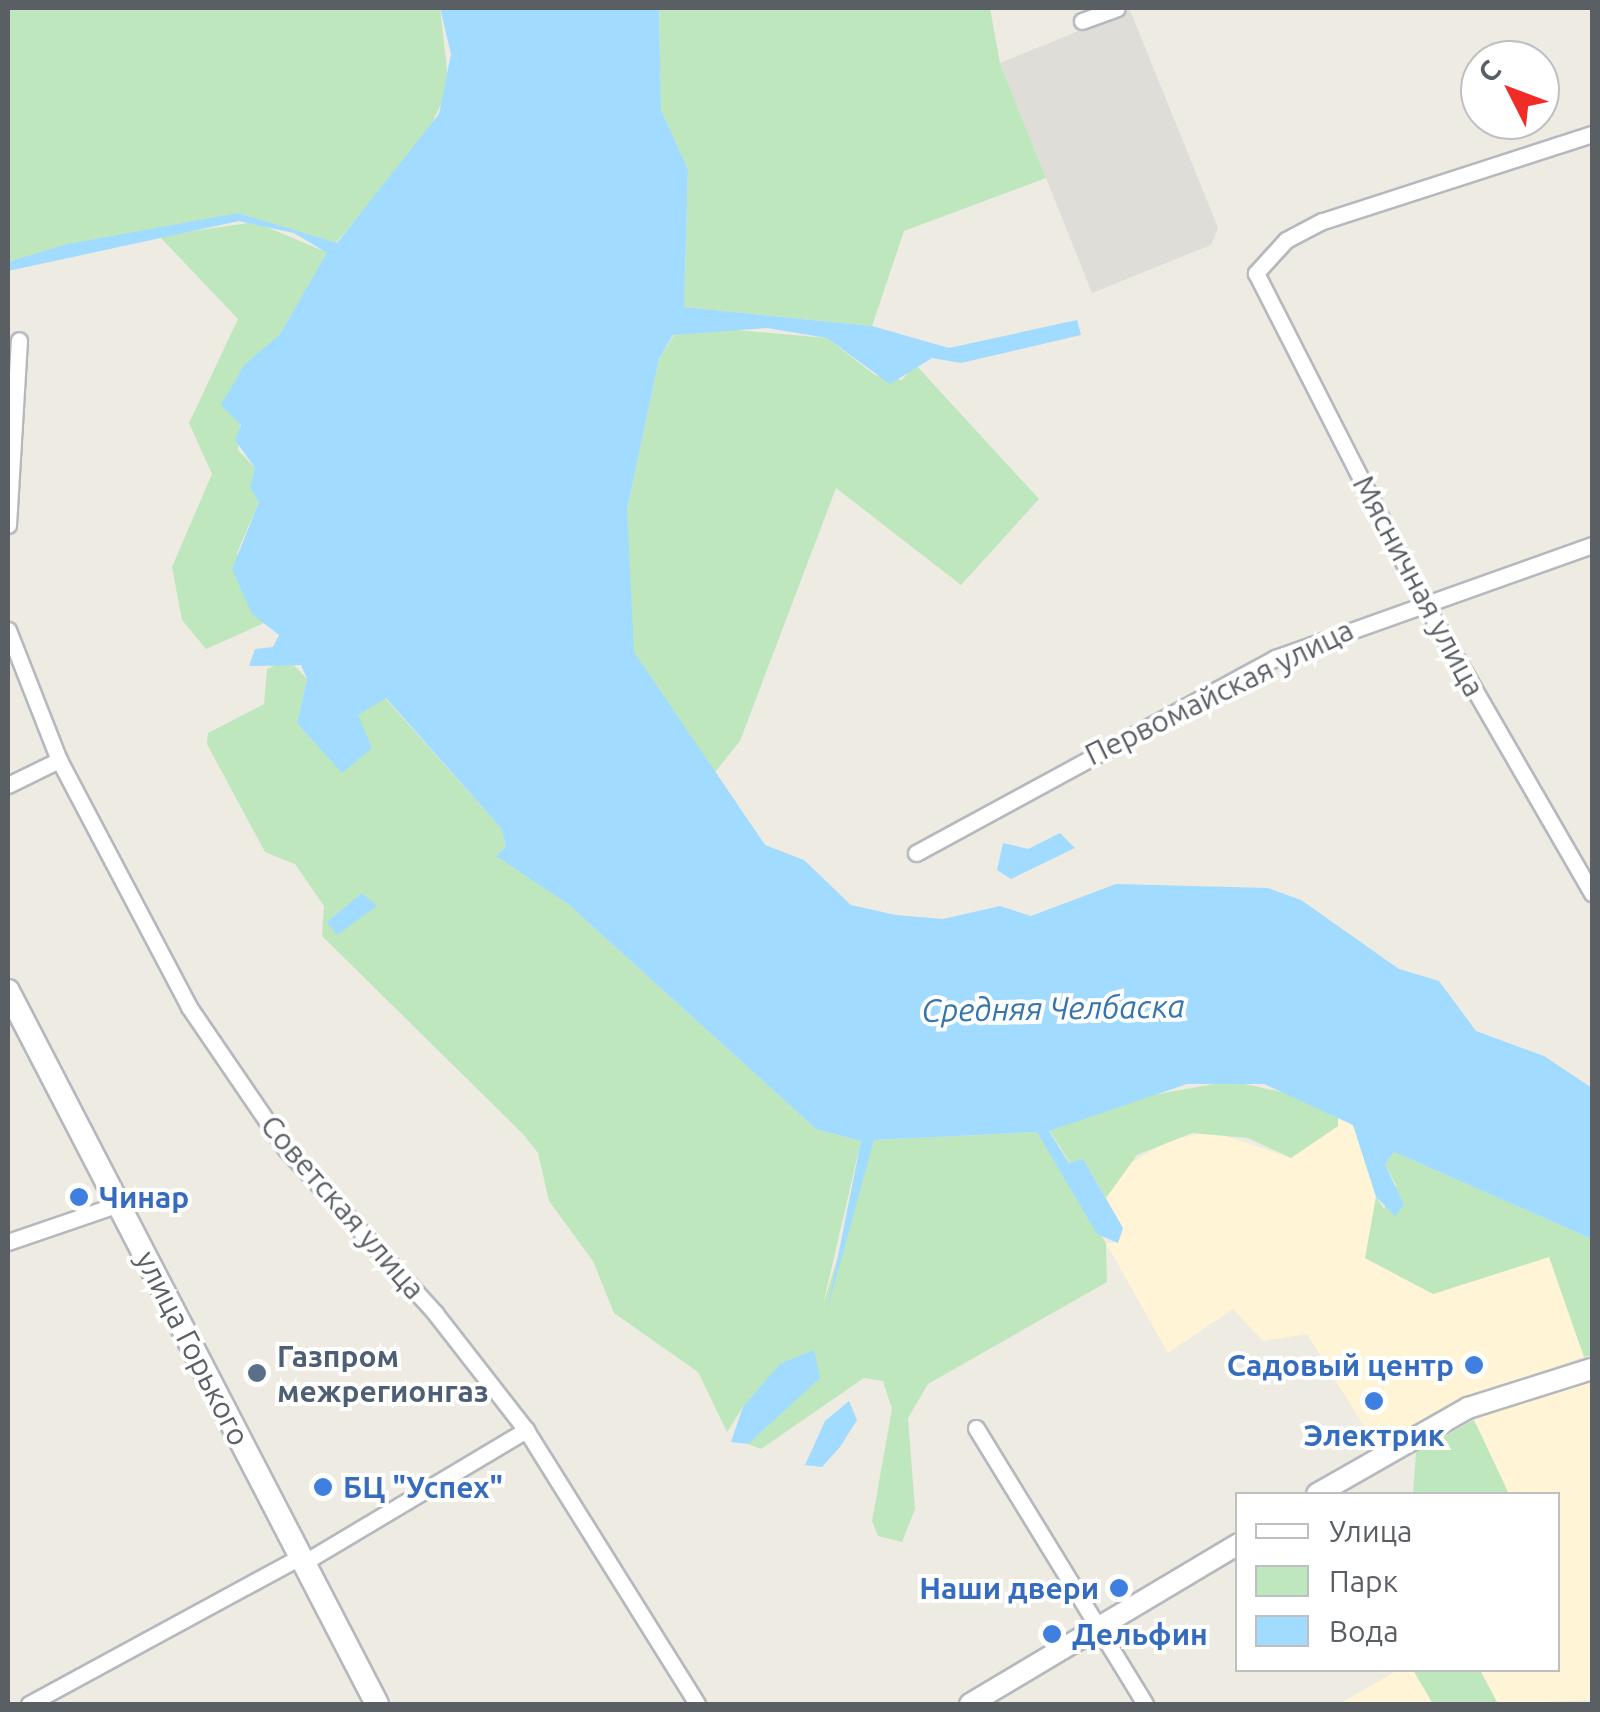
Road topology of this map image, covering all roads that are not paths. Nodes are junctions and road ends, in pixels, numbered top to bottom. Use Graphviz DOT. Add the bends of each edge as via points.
graph roads {
  1 [pos="1117,8"];
  2 [pos="1082,20"];
  3 [pos="1592,134"];
  4 [pos="19,340"];
  5 [pos="8,524"];
  6 [pos="1592,545"];
  7 [pos="1425,604"];
  8 [pos="8,630"];
  9 [pos="59,760"];
  10 [pos="8,786"];
  11 [pos="916,853"];
  12 [pos="1592,893"];
  13 [pos="8,991"];
  14 [pos="119,1204"];
  15 [pos="8,1242"];
  16 [pos="1592,1369"];
  17 [pos="976,1428"];
  18 [pos="526,1430"];
  19 [pos="1321,1492"];
  20 [pos="1235,1546"];
  21 [pos="302,1560"];
  22 [pos="1101,1630"];
  23 [pos="29,1704"];
  24 [pos="378,1704"];
  25 [pos="697,1704"];
  26 [pos="970,1704"];
  27 [pos="1146,1704"];
  1 -- 2 [label="street"];
  3 -- 7 [label="street, Мясничная улица" via="1302,229 1256,273"];
  4 -- 5 [label="street"];
  6 -- 7 [label="street, Первомайская улица"];
  7 -- 11 [label="street, Первомайская улица" via="1275,658"];
  7 -- 12 [label="street, Мясничная улица"];
  8 -- 9 [label="street, Советская улица"];
  9 -- 10 [label="street"];
  9 -- 18 [label="street, Советская улица" via="190,1007 286,1149 435,1313"];
  13 -- 14 [label="main road, улица Горького"];
  14 -- 15 [label="street"];
  14 -- 21 [label="main road, улица Горького"];
  16 -- 19 [label="street" via="1468,1408"];
  17 -- 22 [label="street"];
  18 -- 21 [label="street"];
  18 -- 25 [label="street, Советская улица"];
  20 -- 22 [label="street"];
  21 -- 23 [label="street"];
  21 -- 24 [label="main road, улица Горького"];
  22 -- 26 [label="street"];
  22 -- 27 [label="street"];
}
